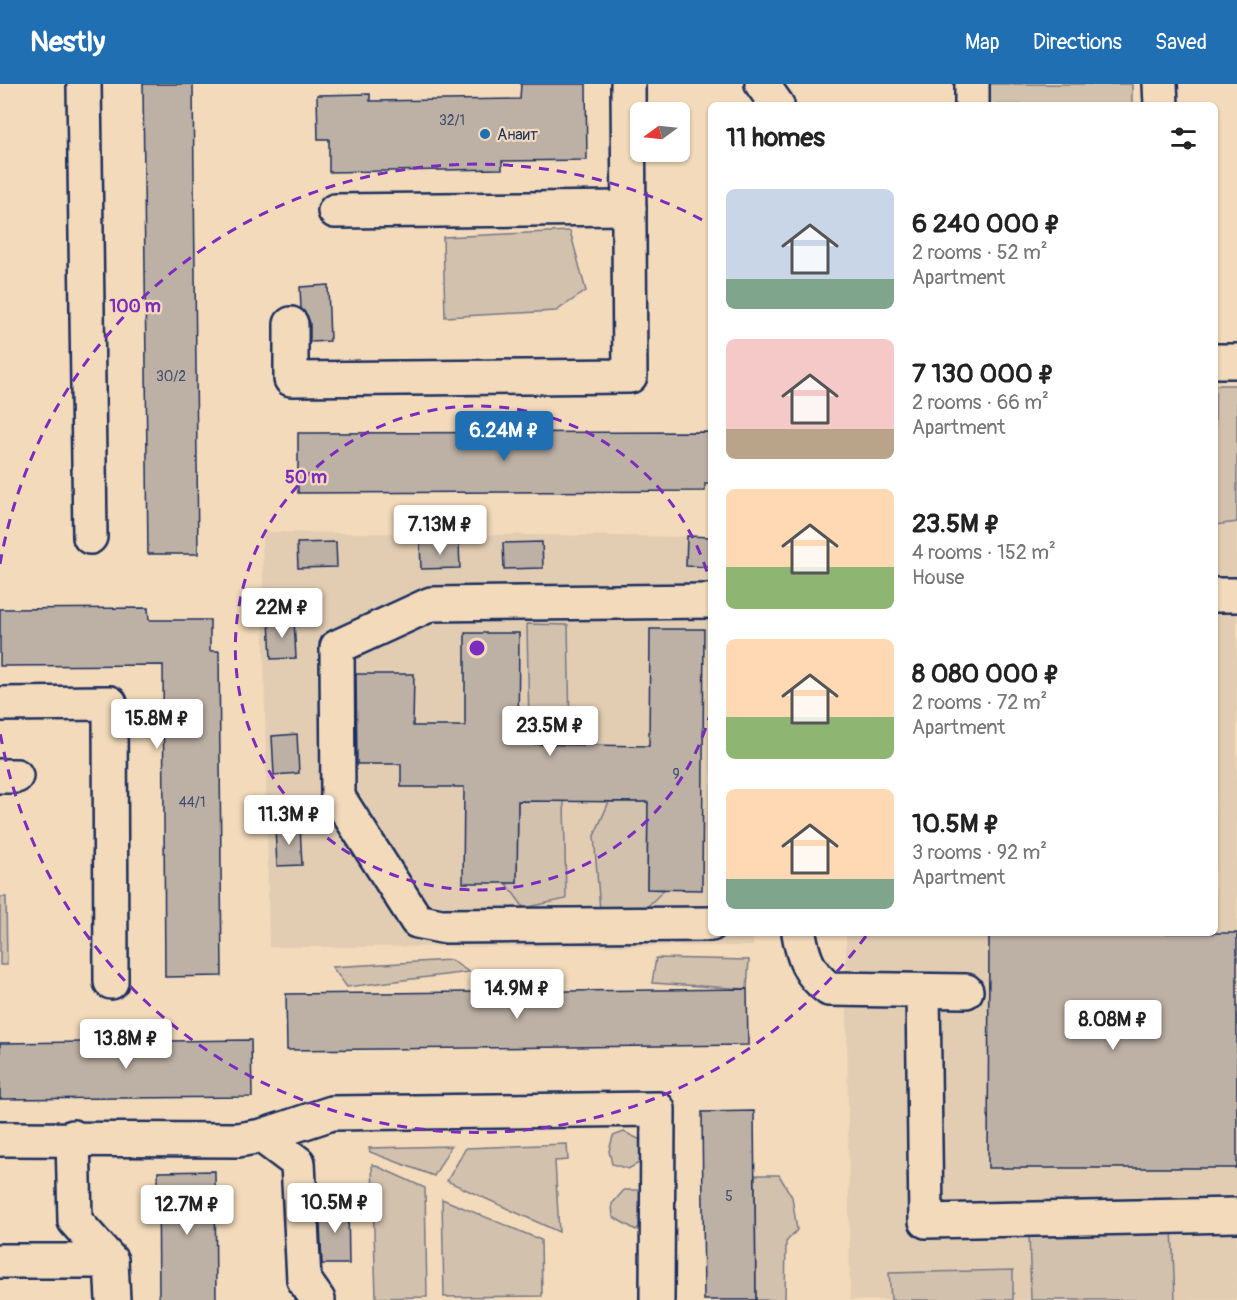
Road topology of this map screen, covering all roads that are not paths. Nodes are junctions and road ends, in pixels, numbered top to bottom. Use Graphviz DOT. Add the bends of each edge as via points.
graph roads {
  1 [pos="84,84"];
  2 [pos="628,84"];
  3 [pos="762,84"];
  4 [pos="972,84"];
  5 [pos="1160,84"];
  6 [pos="775,102"];
  7 [pos="972,102"];
  8 [pos="1161,102"];
  9 [pos="629,208"];
  10 [pos="335,211"];
  11 [pos="291,324"];
  12 [pos="1218,361"];
  13 [pos="1237,361"];
  14 [pos="90,537"];
  15 [pos="1218,595"];
  16 [pos="1237,595"];
  17 [pos="708,601"];
  18 [pos="0,704"];
  19 [pos="708,924"];
  20 [pos="800,936"];
  21 [pos="111,982"];
  22 [pos="923,991"];
  23 [pos="966,991"];
  24 [pos="262,1136"];
  25 [pos="73,1137"];
  26 [pos="0,1139"];
  27 [pos="1237,1215"];
  28 [pos="0,1261"];
  29 [pos="111,1261"];
  30 [pos="113,1300"];
  31 [pos="318,1300"];
  32 [pos="657,1300"];
  1 -- 14 [label="street"];
  2 -- 9 [label="street"];
  3 -- 6 [label="street"];
  4 -- 7 [label="street"];
  5 -- 8 [label="street"];
  9 -- 10 [label="street"];
  9 -- 11 [label="street" via="630,376 291,379"];
  12 -- 13 [label="street"];
  15 -- 16 [label="street"];
  17 -- 19 [label="street" via="431,604 337,647 338,797 417,921 441,926"];
  18 -- 21 [label="street" via="110,703"];
  20 -- 22 [label="street" via="807,967 815,978 837,989"];
  22 -- 23 [label="street"];
  22 -- 27 [label="street" via="926,1221"];
  24 -- 25 [label="street" via="238,1140"];
  24 -- 31 [label="street" via="298,1163 304,1280"];
  24 -- 32 [label="street" via="332,1113 658,1109"];
  25 -- 26 [label="street"];
  25 -- 29 [label="street" via="75,1221"];
  28 -- 29 [label="street"];
  29 -- 30 [label="street"];
}
